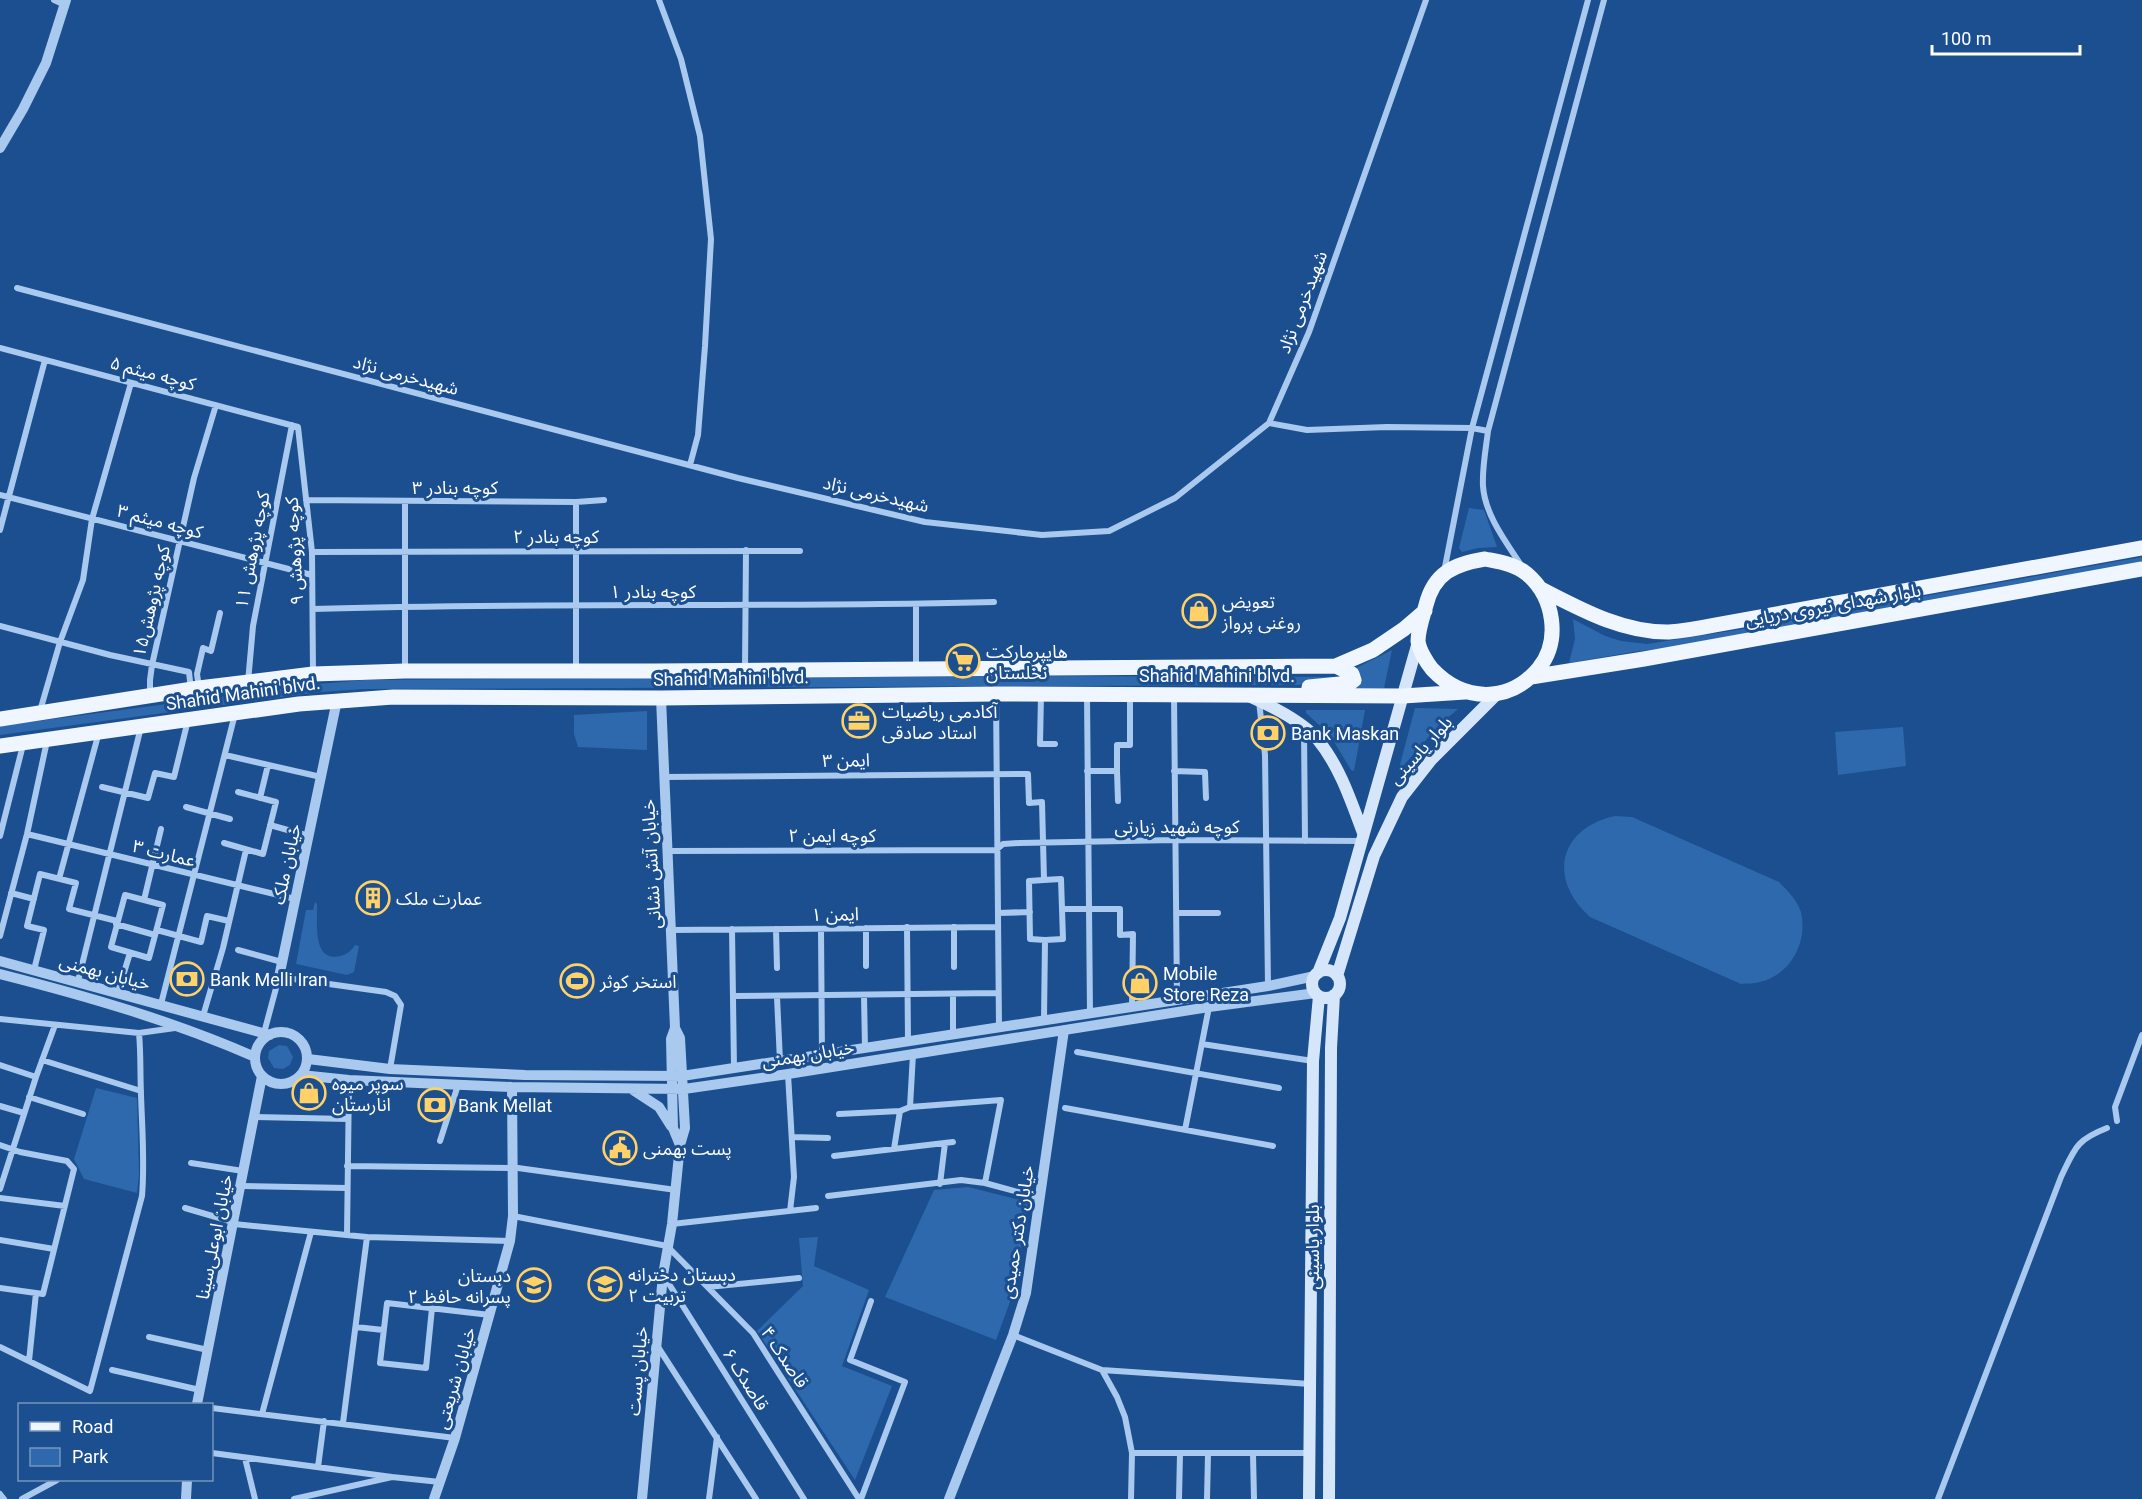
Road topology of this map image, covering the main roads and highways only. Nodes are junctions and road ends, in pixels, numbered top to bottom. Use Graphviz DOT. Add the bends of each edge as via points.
graph roads {
  1 [pos="2142,548"];
  2 [pos="2142,569"];
  3 [pos="1541,589"];
  4 [pos="1425,611"];
  5 [pos="1418,642"];
  6 [pos="1336,666"];
  7 [pos="1531,677"];
  8 [pos="1465,692"];
  9 [pos="1497,694"];
  10 [pos="1296,695"];
  11 [pos="1403,696"];
  12 [pos="1253,698"];
  13 [pos="0,718"];
  14 [pos="0,746"];
  15 [pos="1362,837"];
  16 [pos="1316,975"];
  17 [pos="1337,976"];
  18 [pos="1317,994"];
  19 [pos="1334,995"];
  20 [pos="1310,1499"];
  21 [pos="1329,1499"];
  1 -- 3 [label="main road, بلوار شهدای نیروی دریایی" via="1670,632 1641,630 1608,621"];
  2 -- 7 [label="main road, بلوار شهدای نیروی دریایی"];
  3 -- 4 [label="main road" via="1526,573 1507,563 1485,559 1463,562 1444,573 1431,590"];
  3 -- 7 [label="main road" via="1550,606 1551,644"];
  4 -- 5 [label="main road"];
  4 -- 6 [label="main road, Shahid Mahini blvd." via="1373,650"];
  5 -- 8 [label="main road" via="1427,664 1444,681"];
  5 -- 11 [label="main road"];
  6 -- 10 [label="main road" via="1352,674 1354,680 1310,686"];
  6 -- 13 [label="main road, Shahid Mahini blvd." via="405,670 196,684 150,696"];
  7 -- 9 [label="main road" via="1516,688"];
  8 -- 9 [label="main road"];
  8 -- 11 [label="main road, Shahid Mahini blvd."];
  9 -- 17 [label="main road, بلوار یاسینی" via="1431,760 1402,797 1374,856"];
  10 -- 11 [label="main road, Shahid Mahini blvd."];
  10 -- 12 [label="main road, Shahid Mahini blvd."];
  11 -- 15 [label="main road"];
  12 -- 14 [label="main road, Shahid Mahini blvd." via="996,694 337,700"];
  12 -- 15 [label="main road" via="1286,715 1317,739 1345,785"];
  15 -- 16 [label="main road" via="1340,918"];
  16 -- 17 [label="main road" via="1330,971"];
  16 -- 18 [label="main road" via="1312,985"];
  17 -- 19 [label="main road" via="1340,984"];
  18 -- 19 [label="main road" via="1327,998"];
  18 -- 20 [label="main road, بلوار یاسینی" via="1313,1060"];
  19 -- 21 [label="main road, بلوار یاسینی"];
}
